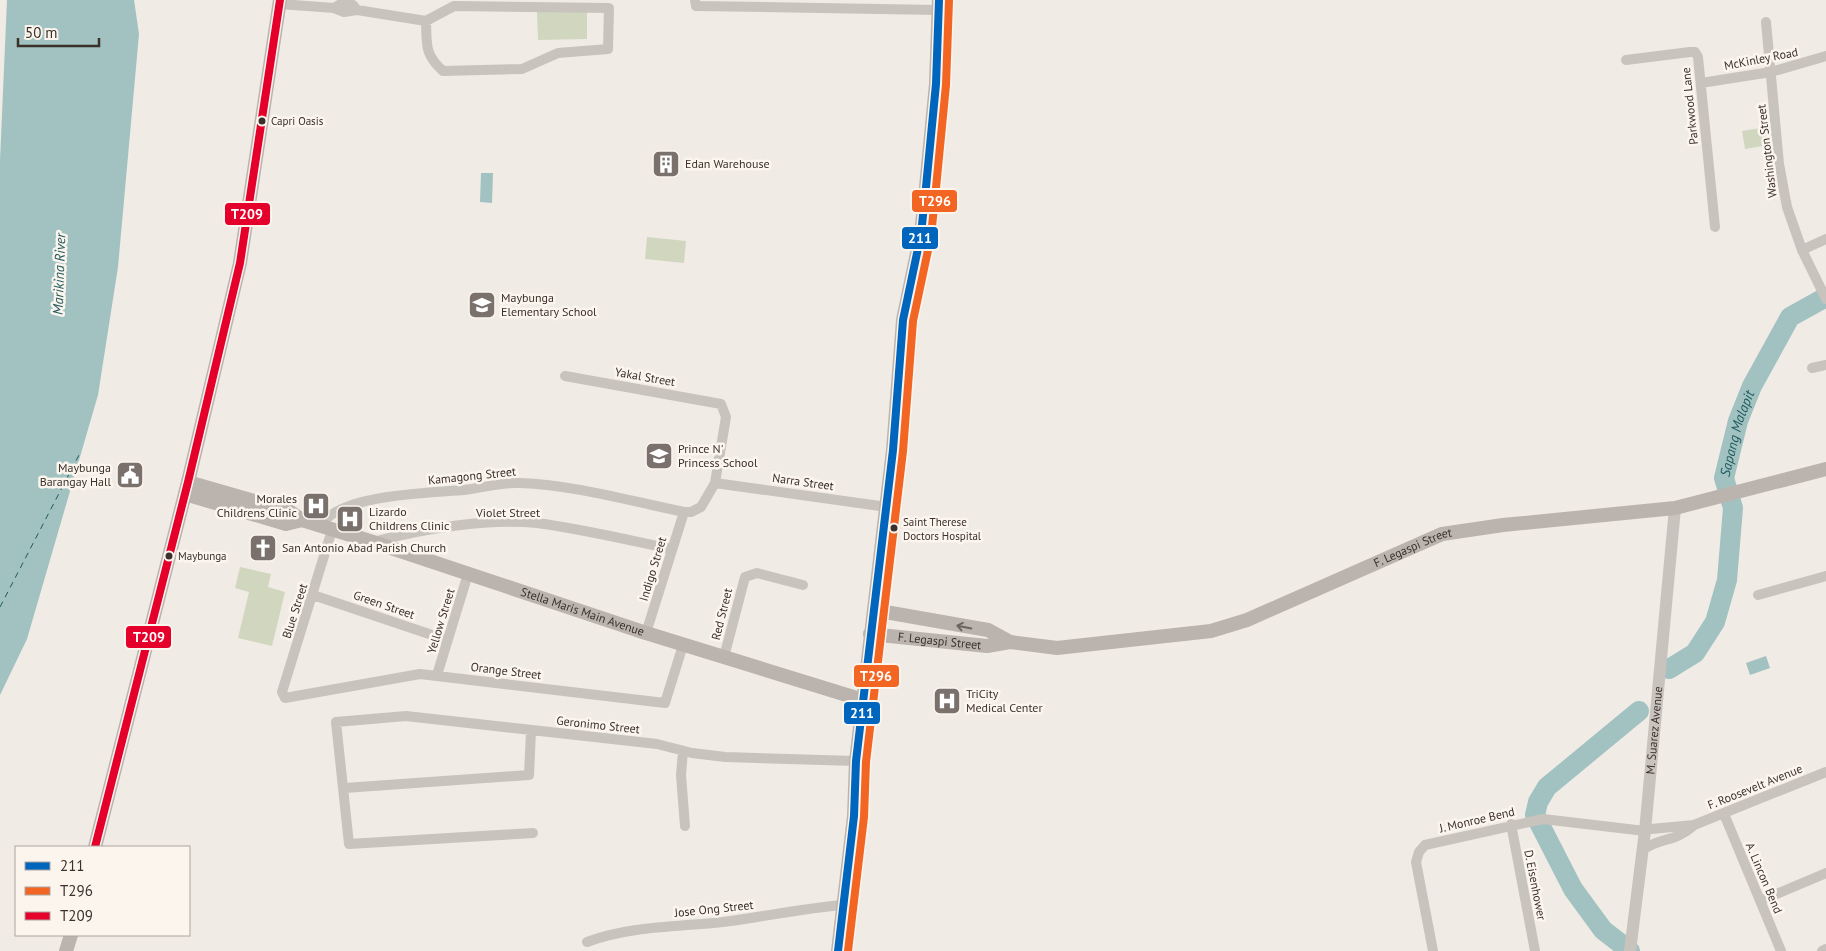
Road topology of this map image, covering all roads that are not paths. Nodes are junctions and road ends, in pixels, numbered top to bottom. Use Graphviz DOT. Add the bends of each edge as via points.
graph roads {
  1 [pos="695,0"];
  2 [pos="280,2"];
  3 [pos="938,5"];
  4 [pos="426,20"];
  5 [pos="1766,22"];
  6 [pos="1826,56"];
  7 [pos="1626,60"];
  8 [pos="1771,72"];
  9 [pos="1701,83"];
  10 [pos="1715,227"];
  11 [pos="1826,239"];
  12 [pos="1802,250"];
  13 [pos="1824,295"];
  14 [pos="1826,365"];
  15 [pos="1812,368"];
  16 [pos="565,376"];
  17 [pos="1826,469"];
  18 [pos="715,483"];
  19 [pos="186,488"];
  20 [pos="887,507"];
  21 [pos="1675,508"];
  22 [pos="688,512"];
  23 [pos="327,528"];
  24 [pos="374,542"];
  25 [pos="672,549"];
  26 [pos="468,574"];
  27 [pos="1826,576"];
  28 [pos="803,584"];
  29 [pos="313,594"];
  30 [pos="1758,595"];
  31 [pos="874,610"];
  32 [pos="646,633"];
  33 [pos="870,634"];
  34 [pos="447,640"];
  35 [pos="1010,642"];
  36 [pos="683,645"];
  37 [pos="724,657"];
  38 [pos="437,675"];
  39 [pos="285,698"];
  40 [pos="863,700"];
  41 [pos="532,731"];
  42 [pos="683,751"];
  43 [pos="856,761"];
  44 [pos="1826,772"];
  45 [pos="344,788"];
  46 [pos="1724,814"];
  47 [pos="1511,824"];
  48 [pos="1694,825"];
  49 [pos="685,826"];
  50 [pos="1645,829"];
  51 [pos="533,833"];
  52 [pos="95,846"];
  53 [pos="1643,850"];
  54 [pos="1826,873"];
  55 [pos="1760,901"];
  56 [pos="844,905"];
  57 [pos="71,936"];
  58 [pos="587,942"];
  59 [pos="1631,948"];
  60 [pos="1826,949"];
  61 [pos="66,951"];
  62 [pos="838,951"];
  63 [pos="1434,951"];
  64 [pos="1535,951"];
  65 [pos="1781,951"];
  66 [pos="1822,951"];
  1 -- 3 [label="street" via="696,6"];
  2 -- 4 [label="street" via="334,8 344,2 357,10"];
  2 -- 19 [label="main road" via="240,263"];
  3 -- 20 [label="main road" via="936,84 928,168 921,234 904,313"];
  4 -- 4 [label="street" via="454,6 609,8 608,48 558,53 522,69 443,71 432,61 427,50"];
  5 -- 8 [label="street, Washington Street"];
  6 -- 8 [label="street, McKinley Road"];
  7 -- 9 [label="street, Parkwood Lane" via="1695,52"];
  8 -- 9 [label="street, McKinley Road"];
  8 -- 12 [label="street, Washington Street" via="1782,182"];
  9 -- 10 [label="street, Parkwood Lane"];
  11 -- 12 [label="street"];
  12 -- 13 [label="street, Washington Street"];
  14 -- 15 [label="street"];
  16 -- 18 [label="street, Yakal Street" via="720,404 726,417"];
  17 -- 21 [label="main road, F. Legaspi Street"];
  18 -- 20 [label="street, Narra Street"];
  18 -- 22 [label="street" via="701,507"];
  19 -- 23 [label="main road, Stella Maris Main Avenue" via="286,524 302,520"];
  19 -- 52 [label="main road"];
  20 -- 31 [label="main road"];
  21 -- 35 [label="main road, F. Legaspi Street" via="1442,534 1247,620 1211,630 1057,648"];
  21 -- 50 [label="street, M. Suarez Avenue"];
  22 -- 23 [label="street, Kamagong Street" via="558,487 518,483 400,495 354,504 330,515"];
  22 -- 25 [label="street, Indigo Street"];
  23 -- 24 [label="main road, Stella Maris Main Avenue"];
  23 -- 29 [label="street, Blue Street"];
  24 -- 25 [label="street, Violet Street" via="432,528 536,523"];
  24 -- 26 [label="main road, Stella Maris Main Avenue"];
  25 -- 32 [label="street, Indigo Street"];
  26 -- 32 [label="main road, Stella Maris Main Avenue"];
  26 -- 34 [label="street, Yellow Street"];
  27 -- 30 [label="street"];
  28 -- 37 [label="street, Red Street" via="757,573 745,577"];
  29 -- 34 [label="street, Green Street"];
  29 -- 39 [label="street, Blue Street" via="282,692"];
  31 -- 33 [label="main road"];
  35 -- 31 [label="main road, F. Legaspi Street, one-way" via="988,630"];
  32 -- 36 [label="main road, Stella Maris Main Avenue"];
  33 -- 35 [label="main road, F. Legaspi Street" via="987,646"];
  33 -- 40 [label="main road"];
  34 -- 38 [label="street, Yellow Street"];
  36 -- 37 [label="main road, Stella Maris Main Avenue"];
  36 -- 38 [label="street, Orange Street" via="664,703"];
  37 -- 40 [label="main road, Stella Maris Main Avenue"];
  38 -- 39 [label="street, Orange Street" via="383,679"];
  40 -- 43 [label="main road"];
  41 -- 42 [label="street, Geronimo Street" via="657,744"];
  41 -- 45 [label="street" via="529,775"];
  41 -- 45 [label="street, Geronimo Street" via="406,716 336,722"];
  42 -- 43 [label="street, Geronimo Street" via="725,757"];
  42 -- 49 [label="street" via="681,793"];
  43 -- 56 [label="main road" via="854,816"];
  44 -- 46 [label="street, F. Roosevelt Avenue"];
  45 -- 51 [label="street" via="349,844"];
  46 -- 48 [label="street, F. Roosevelt Avenue"];
  46 -- 55 [label="street, A. Lincon Bend"];
  47 -- 50 [label="street, J. Monroe Bend" via="1543,818"];
  47 -- 63 [label="street, J. Monroe Bend" via="1425,845 1419,852 1416,862"];
  47 -- 64 [label="street, D. Eisenhower"];
  48 -- 50 [label="street, F. Roosevelt Avenue"];
  48 -- 53 [label="street, F. Roosevelt Avenue" via="1686,833 1648,845"];
  50 -- 53 [label="street, M. Suarez Avenue"];
  53 -- 59 [label="street, M. Suarez Avenue"];
  54 -- 55 [label="street"];
  55 -- 65 [label="street, A. Lincon Bend"];
  56 -- 58 [label="street, Jose Ong Street" via="618,933"];
  56 -- 62 [label="main road"];
  57 -- 61 [label="main road"];
  60 -- 66 [label="street"];
}
